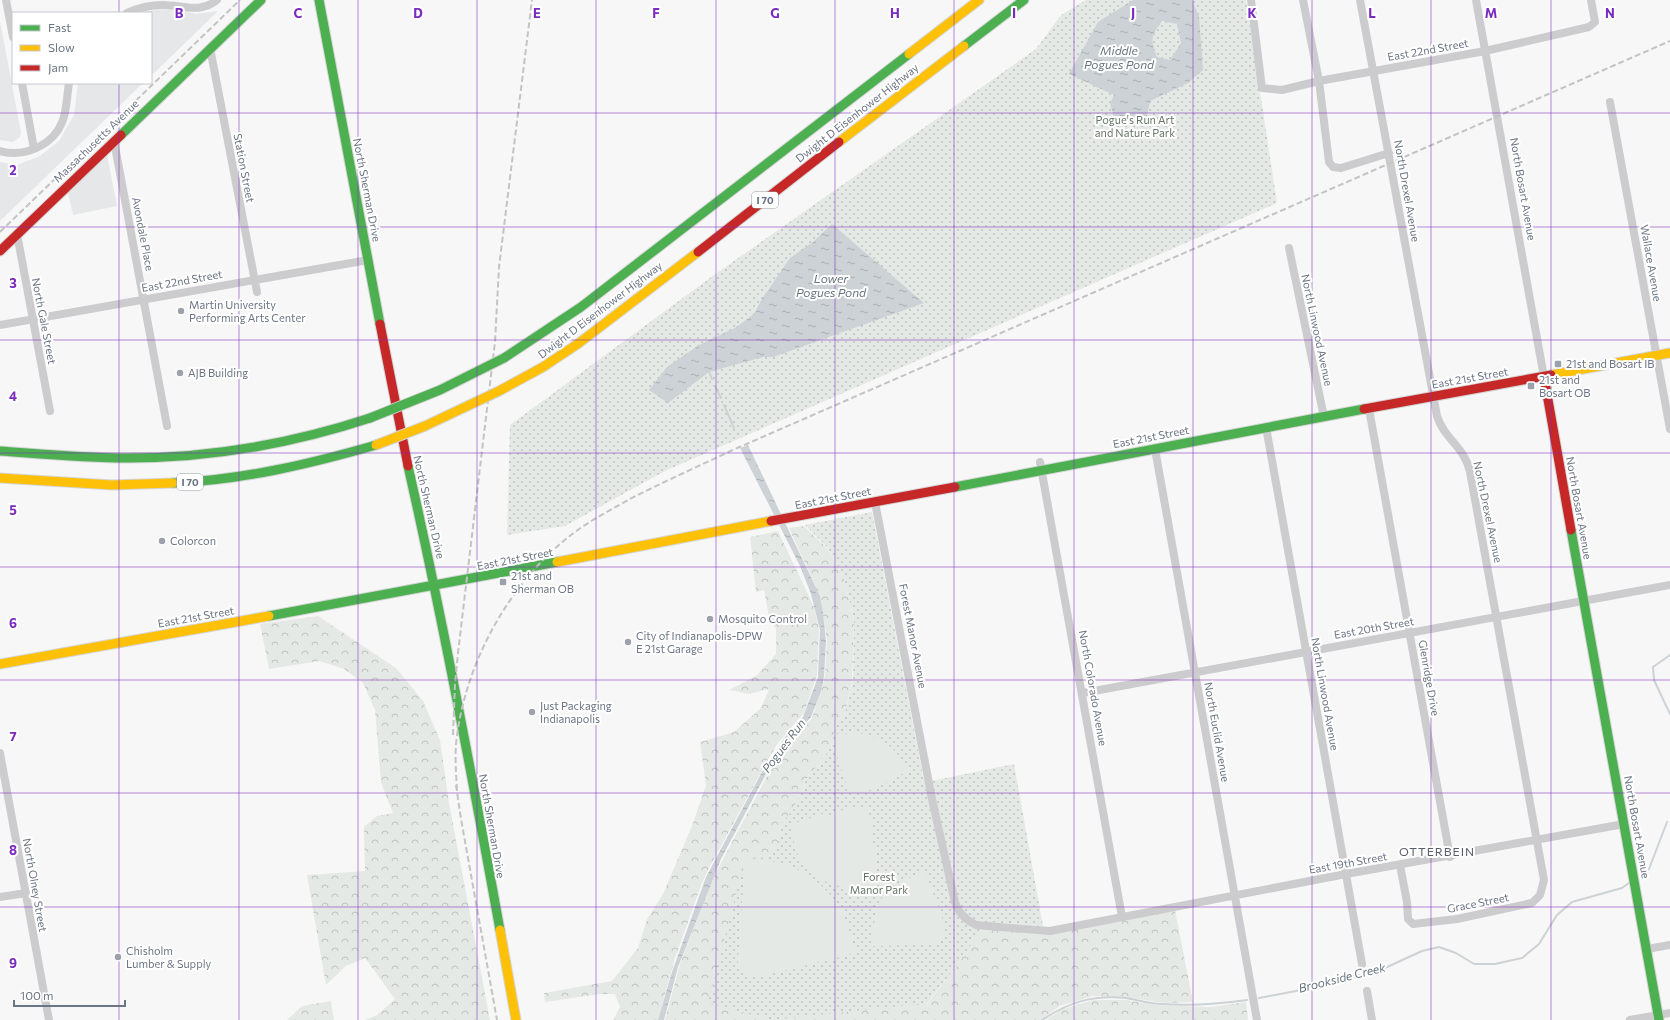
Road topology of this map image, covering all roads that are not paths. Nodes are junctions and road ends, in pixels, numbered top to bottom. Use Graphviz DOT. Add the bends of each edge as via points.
graph roads {
  1 [pos="6,0"];
  2 [pos="217,0"];
  3 [pos="261,0"];
  4 [pos="320,0"];
  5 [pos="979,0"];
  6 [pos="1024,0"];
  7 [pos="1251,0"];
  8 [pos="1303,0"];
  9 [pos="1360,0"];
  10 [pos="1476,0"];
  11 [pos="1591,0"];
  12 [pos="162,3"];
  13 [pos="130,12"];
  14 [pos="12,32"];
  15 [pos="210,48"];
  16 [pos="1485,51"];
  17 [pos="1373,71"];
  18 [pos="1320,81"];
  19 [pos="22,84"];
  20 [pos="69,84"];
  21 [pos="1610,102"];
  22 [pos="114,141"];
  23 [pos="34,149"];
  24 [pos="0,151"];
  25 [pos="1389,153"];
  26 [pos="17,234"];
  27 [pos="1289,248"];
  28 [pos="0,251"];
  29 [pos="368,260"];
  30 [pos="254,279"];
  31 [pos="257,292"];
  32 [pos="144,299"];
  33 [pos="33,319"];
  34 [pos="0,325"];
  35 [pos="1670,353"];
  36 [pos="1657,355"];
  37 [pos="1544,377"];
  38 [pos="1434,397"];
  39 [pos="1369,409"];
  40 [pos="50,411"];
  41 [pos="1324,417"];
  42 [pos="167,426"];
  43 [pos="1266,427"];
  44 [pos="1670,430"];
  45 [pos="1155,448"];
  46 [pos="0,451"];
  47 [pos="1041,466"];
  48 [pos="0,478"];
  49 [pos="875,502"];
  50 [pos="434,585"];
  51 [pos="1670,585"];
  52 [pos="1583,601"];
  53 [pos="1497,616"];
  54 [pos="1409,632"];
  55 [pos="1306,651"];
  56 [pos="0,664"];
  57 [pos="1195,672"];
  58 [pos="1083,693"];
  59 [pos="0,753"];
  60 [pos="1624,824"];
  61 [pos="1537,840"];
  62 [pos="1450,857"];
  63 [pos="1400,865"];
  64 [pos="1346,874"];
  65 [pos="26,893"];
  66 [pos="1540,895"];
  67 [pos="1234,896"];
  68 [pos="0,897"];
  69 [pos="1122,917"];
  70 [pos="1670,945"];
  71 [pos="1647,949"];
  72 [pos="1362,964"];
  73 [pos="1367,990"];
  74 [pos="1670,1013"];
  75 [pos="1659,1017"];
  76 [pos="49,1020"];
  77 [pos="516,1020"];
  78 [pos="1257,1020"];
  79 [pos="1372,1020"];
  80 [pos="1630,1020"];
  1 -- 14 [label="street"];
  2 -- 12 [label="street" via="208,6 198,8"];
  3 -- 15 [label="main road, Massachusetts Avenue"];
  4 -- 29 [label="main road, North Sherman Drive"];
  5 -- 46 [label="main road, Dwight D Eisenhower Highway / I 70, bridge" via="581,307 504,358 440,390 340,428 254,447 196,455 117,458"];
  6 -- 48 [label="main road, Dwight D Eisenhower Highway / I 70, bridge" via="579,343 543,367 499,391 425,426 376,445 311,464 200,482 112,485"];
  7 -- 18 [label="street, East 22nd Street" via="1262,88 1282,90"];
  8 -- 18 [label="street"];
  9 -- 17 [label="street, North Drexel Avenue"];
  10 -- 16 [label="street, North Bosart Avenue"];
  11 -- 16 [label="street, East 22nd Street" via="1595,22 1589,27"];
  12 -- 13 [label="street"];
  15 -- 22 [label="main road, Massachusetts Avenue"];
  15 -- 30 [label="street, Station Street"];
  16 -- 17 [label="street, East 22nd Street"];
  16 -- 37 [label="street, North Bosart Avenue"];
  17 -- 18 [label="street, East 22nd Street"];
  17 -- 25 [label="street, North Drexel Avenue"];
  18 -- 25 [label="street" via="1329,162 1333,167 1341,168"];
  19 -- 23 [label="street"];
  20 -- 23 [label="street" via="62,124 48,141"];
  21 -- 36 [label="street, Wallace Avenue"];
  22 -- 26 [label="main road, Massachusetts Avenue"];
  22 -- 32 [label="street, Avondale Place"];
  23 -- 24 [label="street" via="18,153"];
  25 -- 38 [label="street, North Drexel Avenue"];
  26 -- 28 [label="main road, Massachusetts Avenue"];
  26 -- 33 [label="street, North Gale Street"];
  27 -- 41 [label="street, North Linwood Avenue"];
  29 -- 30 [label="street, East 22nd Street"];
  29 -- 50 [label="main road, North Sherman Drive" via="405,455"];
  30 -- 31 [label="street, Station Street"];
  30 -- 32 [label="street, East 22nd Street"];
  32 -- 33 [label="street, East 22nd Street"];
  32 -- 42 [label="street, Avondale Place"];
  33 -- 34 [label="street, East 22nd Street"];
  33 -- 40 [label="street, North Gale Street"];
  35 -- 36 [label="main road, East 21st Street"];
  36 -- 37 [label="main road, East 21st Street"];
  36 -- 44 [label="street, Wallace Avenue"];
  37 -- 38 [label="main road, East 21st Street"];
  37 -- 52 [label="main road, North Bosart Avenue"];
  38 -- 39 [label="main road, East 21st Street"];
  38 -- 53 [label="street, North Drexel Avenue" via="1440,425 1461,450 1470,468"];
  39 -- 41 [label="main road, East 21st Street"];
  39 -- 54 [label="street, Glenridge Drive"];
  41 -- 43 [label="main road, East 21st Street"];
  43 -- 45 [label="main road, East 21st Street"];
  43 -- 55 [label="street, North Linwood Avenue"];
  45 -- 47 [label="main road, East 21st Street"];
  45 -- 57 [label="street, North Euclid Avenue"];
  47 -- 49 [label="main road, East 21st Street"];
  47 -- 58 [label="street, North Colorado Avenue"];
  49 -- 50 [label="main road, East 21st Street"];
  49 -- 69 [label="street, Forest Manor Avenue" via="928,775 955,902 961,914 966,920 979,926 1050,931"];
  50 -- 56 [label="main road, East 21st Street"];
  50 -- 77 [label="main road, North Sherman Drive" via="455,684"];
  51 -- 52 [label="street, East 20th Street"];
  52 -- 53 [label="street, East 20th Street"];
  52 -- 60 [label="main road, North Bosart Avenue"];
  53 -- 54 [label="street, East 20th Street"];
  53 -- 61 [label="street, North Drexel Avenue"];
  54 -- 55 [label="street, East 20th Street"];
  54 -- 62 [label="street, Glenridge Drive"];
  55 -- 57 [label="street, East 20th Street"];
  55 -- 64 [label="street, North Linwood Avenue"];
  57 -- 58 [label="street, East 20th Street"];
  57 -- 67 [label="street, North Euclid Avenue"];
  58 -- 69 [label="street, North Colorado Avenue"];
  59 -- 65 [label="street, North Olney Street"];
  60 -- 61 [label="street, East 19th Street"];
  60 -- 71 [label="main road, North Bosart Avenue"];
  61 -- 62 [label="street, East 19th Street"];
  61 -- 66 [label="street, North Drexel Avenue" via="1544,872"];
  62 -- 63 [label="street, East 19th Street"];
  63 -- 64 [label="street, East 19th Street"];
  63 -- 66 [label="street, Grace Street" via="1408,919 1413,924 1456,919 1532,903"];
  64 -- 67 [label="street, East 19th Street"];
  64 -- 72 [label="street, North Linwood Avenue"];
  65 -- 68 [label="street"];
  65 -- 76 [label="street, North Olney Street"];
  67 -- 69 [label="street, East 19th Street"];
  67 -- 78 [label="street, North Euclid Avenue"];
  70 -- 71 [label="street"];
  71 -- 75 [label="main road, North Bosart Avenue"];
  73 -- 79 [label="street"];
  74 -- 75 [label="street"];
  75 -- 80 [label="street"];
}
